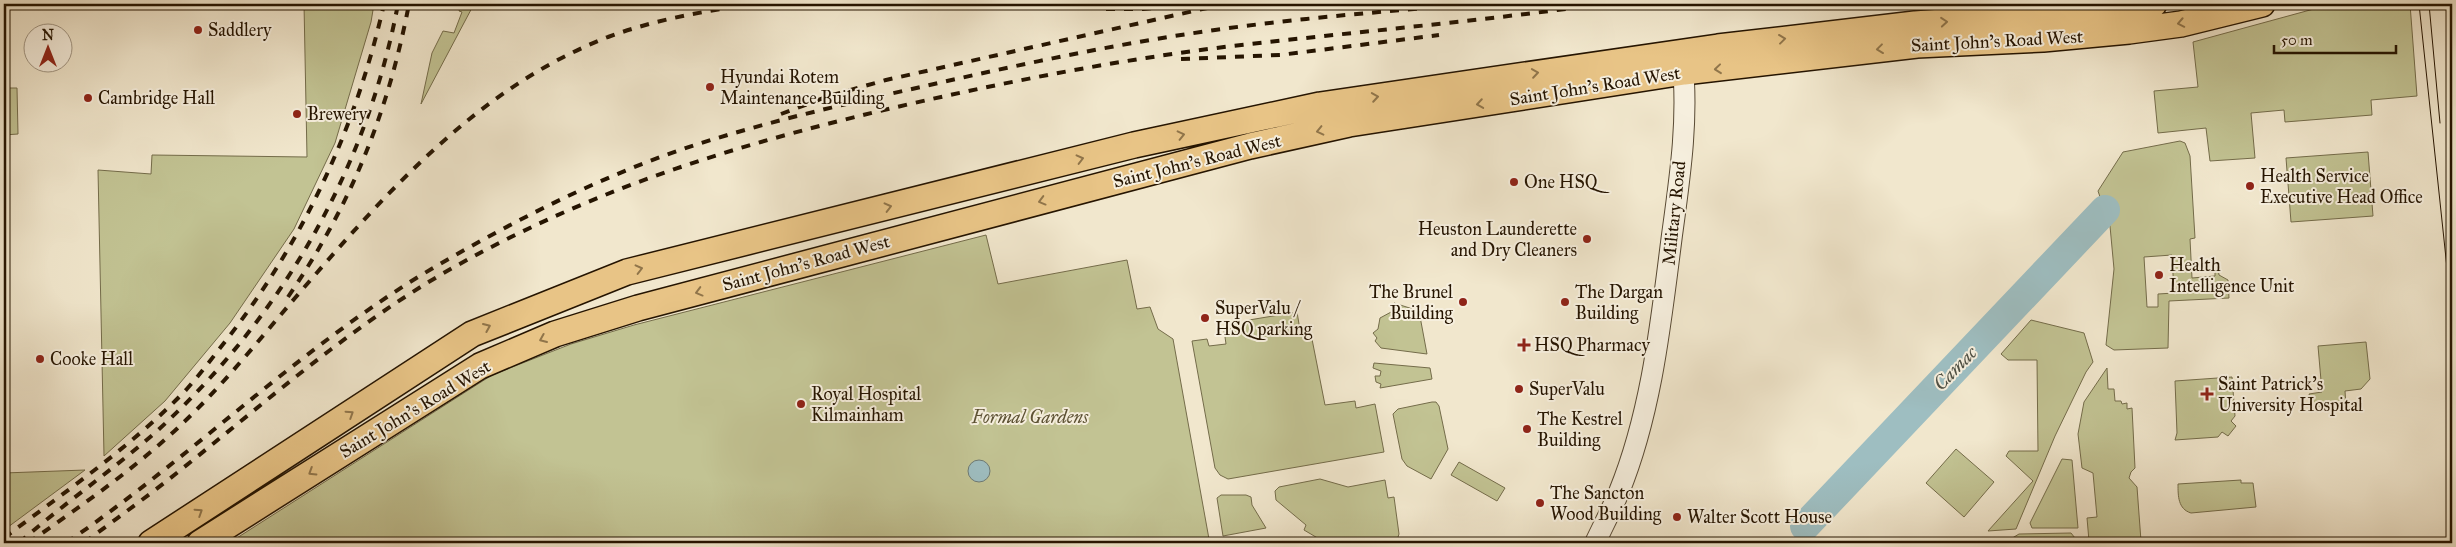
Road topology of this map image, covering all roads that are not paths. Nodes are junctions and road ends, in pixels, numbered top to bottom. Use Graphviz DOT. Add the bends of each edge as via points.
graph roads {
  1 [pos="2154,4"];
  2 [pos="2262,4"];
  3 [pos="1683,62"];
  4 [pos="151,543"];
  5 [pos="200,543"];
  6 [pos="1595,543"];
  3 -- 1 [label="main road, Saint John's Road West, one-way" via="1915,24 2038,17"];
  2 -- 3 [label="main road, Saint John's Road West, one-way" via="2181,24 2129,31"];
  4 -- 3 [label="main road, Saint John's Road West, one-way" via="472,334 627,272 1220,126 1320,106"];
  3 -- 5 [label="main road, Saint John's Road West, one-way" via="1349,124 1250,146 638,308 555,334 480,366"];
  3 -- 6 [label="street, Military Road" via="1686,100 1676,209 1657,345 1632,453"];
}
